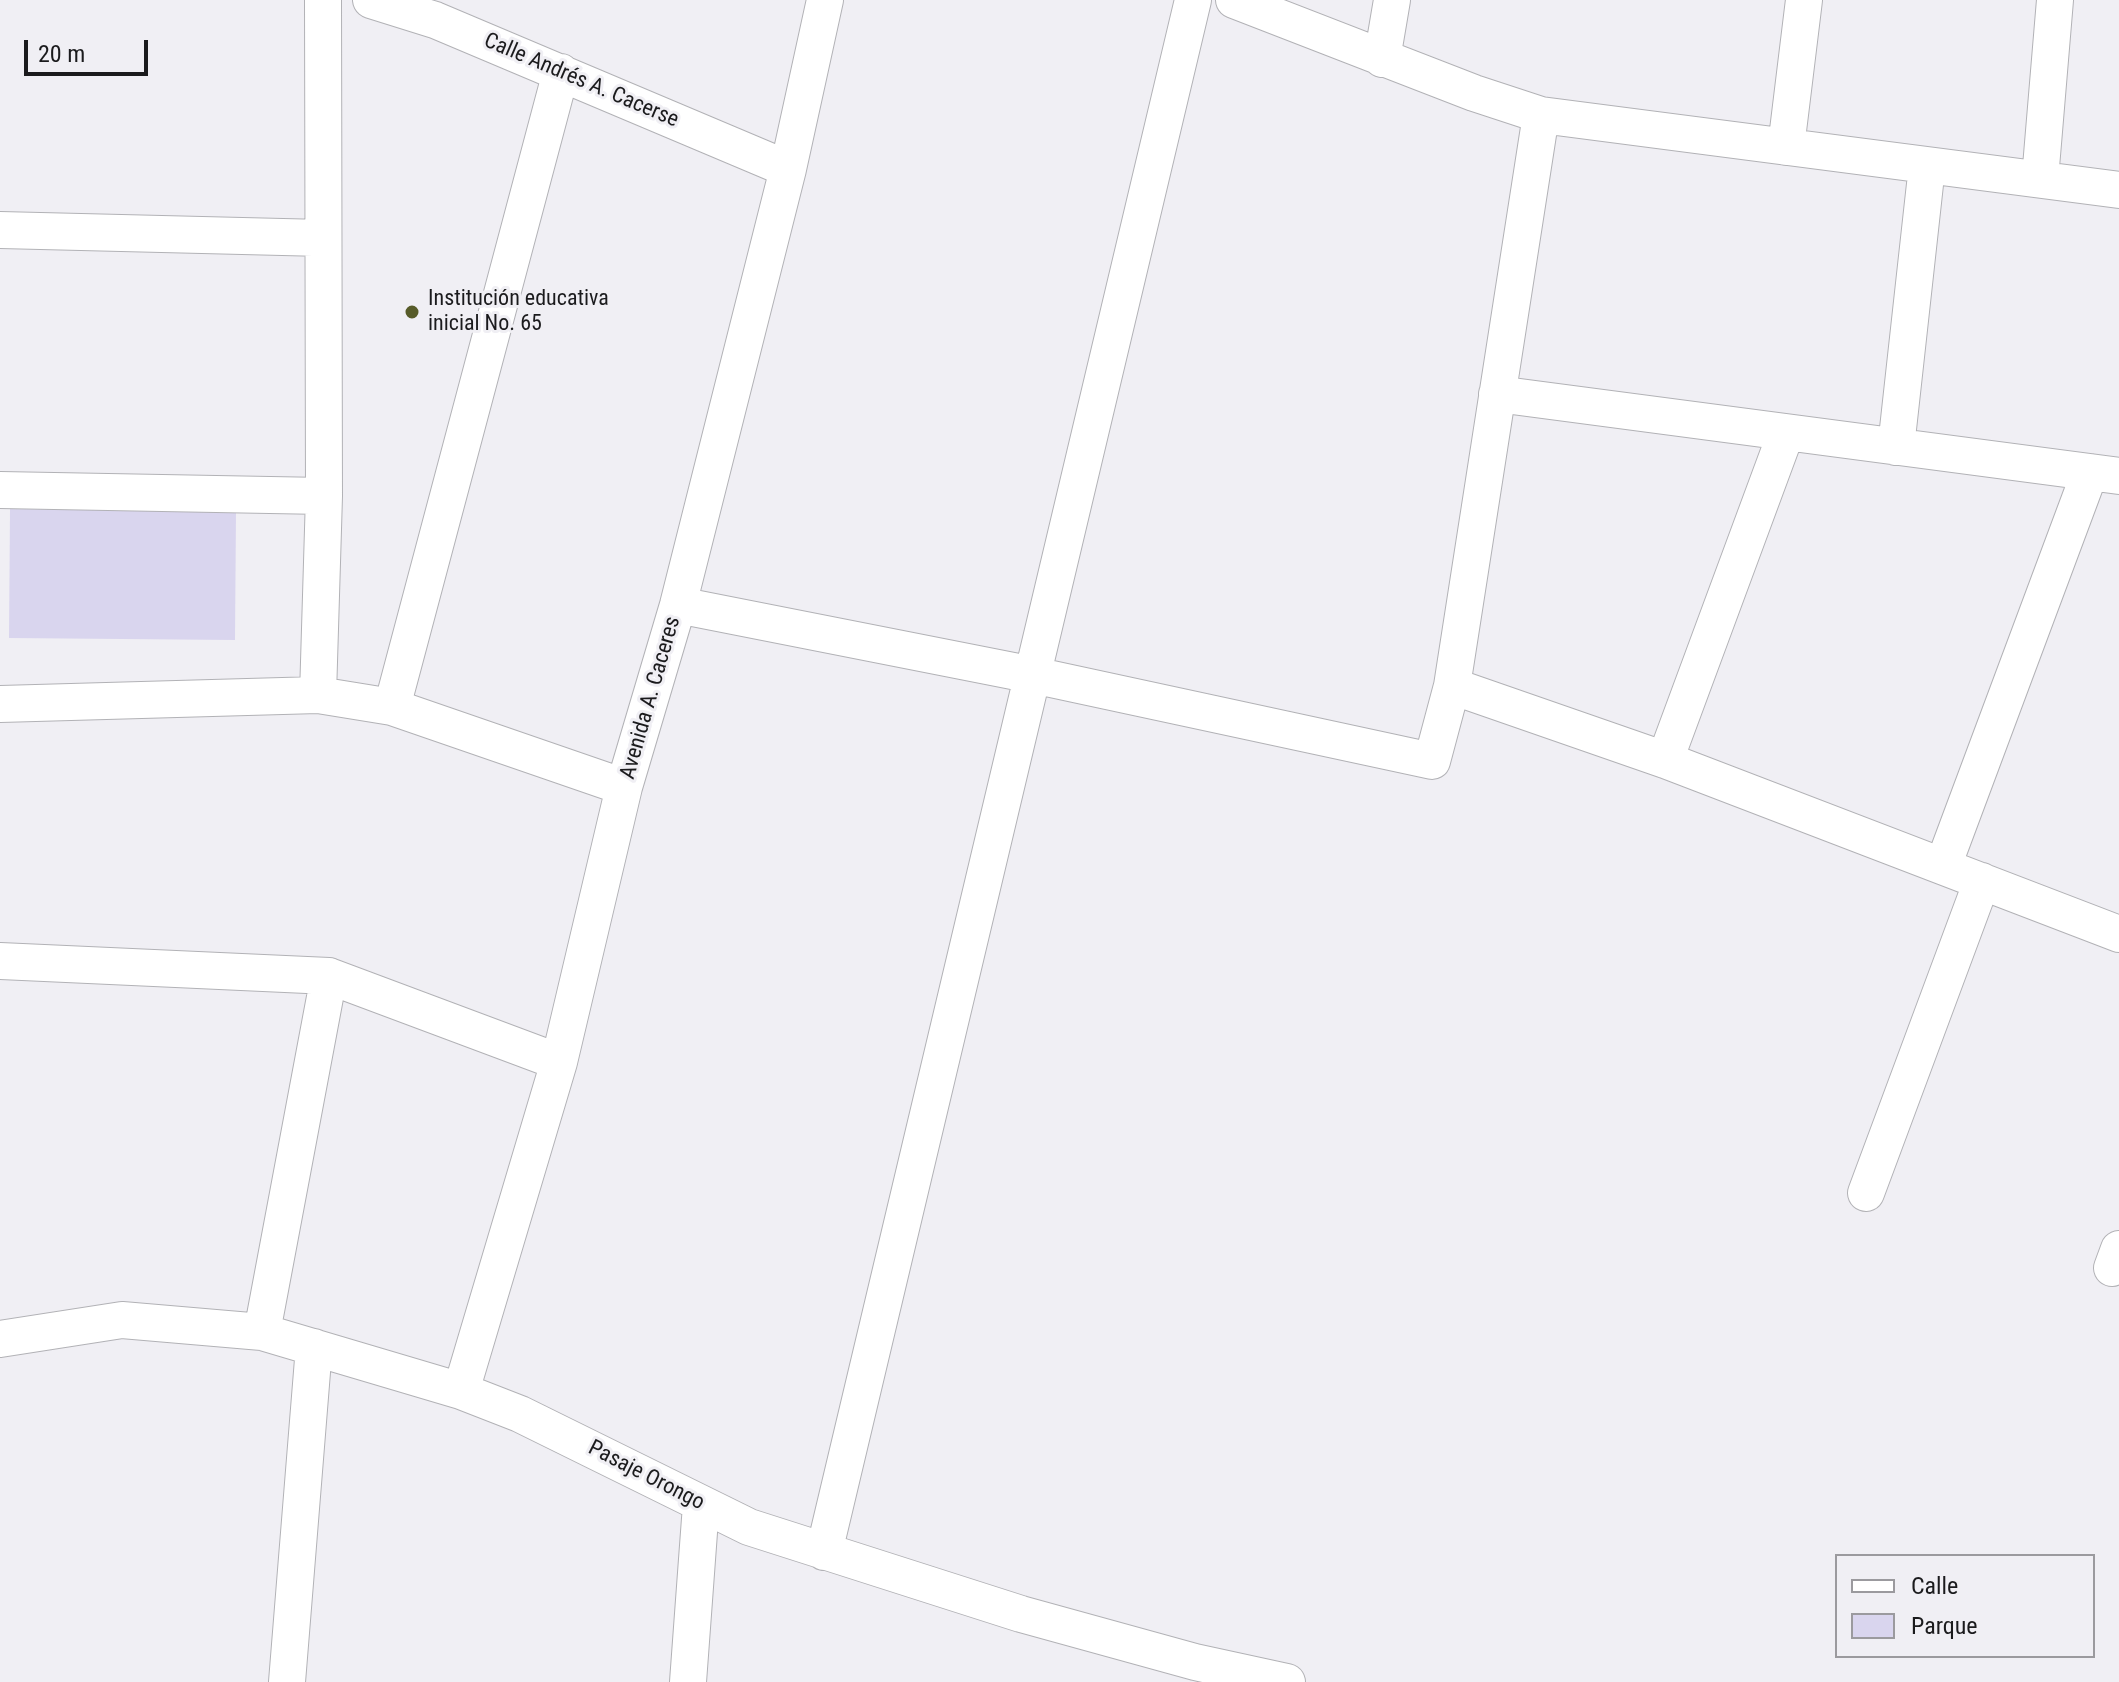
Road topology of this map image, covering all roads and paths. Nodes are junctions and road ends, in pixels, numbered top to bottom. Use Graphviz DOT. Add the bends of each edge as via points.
graph roads {
  1 [pos="323,0"];
  2 [pos="371,0"];
  3 [pos="825,0"];
  4 [pos="1193,0"];
  5 [pos="1234,0"];
  6 [pos="1392,0"];
  7 [pos="1804,0"];
  8 [pos="2055,0"];
  9 [pos="1382,59"];
  10 [pos="561,72"];
  11 [pos="1541,115"];
  12 [pos="1786,147"];
  13 [pos="1927,166"];
  14 [pos="788,169"];
  15 [pos="2040,179"];
  16 [pos="2119,190"];
  17 [pos="0,230"];
  18 [pos="323,238"];
  19 [pos="1497,394"];
  20 [pos="1786,433"];
  21 [pos="1896,447"];
  22 [pos="2104,474"];
  23 [pos="0,490"];
  24 [pos="324,496"];
  25 [pos="678,605"];
  26 [pos="1033,675"];
  27 [pos="1452,686"];
  28 [pos="318,695"];
  29 [pos="0,704"];
  30 [pos="392,707"];
  31 [pos="1665,760"];
  32 [pos="624,787"];
  33 [pos="1943,866"];
  34 [pos="1982,881"];
  35 [pos="2119,934"];
  36 [pos="0,961"];
  37 [pos="329,976"];
  38 [pos="559,1062"];
  39 [pos="1866,1193"];
  40 [pos="262,1332"];
  41 [pos="0,1339"];
  42 [pos="314,1347"];
  43 [pos="461,1391"];
  44 [pos="701,1505"];
  45 [pos="824,1552"];
  46 [pos="287,1682"];
  47 [pos="688,1682"];
  48 [pos="1287,1682"];
  1 -- 18 [label="street"];
  2 -- 10 [label="street, Calle Andrés A. Cacerse"];
  3 -- 14 [label="street, Avenida A. Caceres"];
  4 -- 26 [label="street"];
  5 -- 9 [label="street"];
  6 -- 9 [label="street"];
  7 -- 12 [label="street"];
  8 -- 15 [label="street"];
  9 -- 11 [label="street"];
  10 -- 14 [label="street, Calle Andrés A. Cacerse"];
  10 -- 30 [label="street"];
  11 -- 12 [label="street"];
  11 -- 19 [label="street"];
  12 -- 13 [label="street"];
  13 -- 15 [label="street"];
  13 -- 21 [label="street"];
  14 -- 25 [label="street, Avenida A. Caceres"];
  15 -- 16 [label="street"];
  17 -- 18 [label="street"];
  18 -- 24 [label="street"];
  19 -- 20 [label="street"];
  19 -- 27 [label="street"];
  20 -- 21 [label="street"];
  20 -- 31 [label="street"];
  21 -- 22 [label="street"];
  22 -- 33 [label="street"];
  23 -- 24 [label="street"];
  24 -- 28 [label="street"];
  25 -- 26 [label="street"];
  25 -- 32 [label="street, Avenida A. Caceres"];
  26 -- 27 [label="street" via="1432,761"];
  26 -- 45 [label="street"];
  27 -- 31 [label="street"];
  28 -- 29 [label="street"];
  28 -- 30 [label="street"];
  30 -- 32 [label="street"];
  31 -- 33 [label="street"];
  32 -- 38 [label="street, Avenida A. Caceres"];
  33 -- 34 [label="street"];
  34 -- 35 [label="street"];
  34 -- 39 [label="street"];
  36 -- 37 [label="street"];
  37 -- 38 [label="street"];
  37 -- 40 [label="street"];
  38 -- 43 [label="street, Avenida A. Caceres"];
  40 -- 41 [label="street, Pasaje Orongo" via="122,1320"];
  40 -- 42 [label="street, Pasaje Orongo"];
  42 -- 43 [label="street, Pasaje Orongo"];
  42 -- 46 [label="street"];
  43 -- 44 [label="street, Pasaje Orongo" via="533,1420"];
  44 -- 45 [label="street, Pasaje Orongo"];
  44 -- 47 [label="street"];
  45 -- 48 [label="street, Pasaje Orongo" via="1021,1614"];
}
